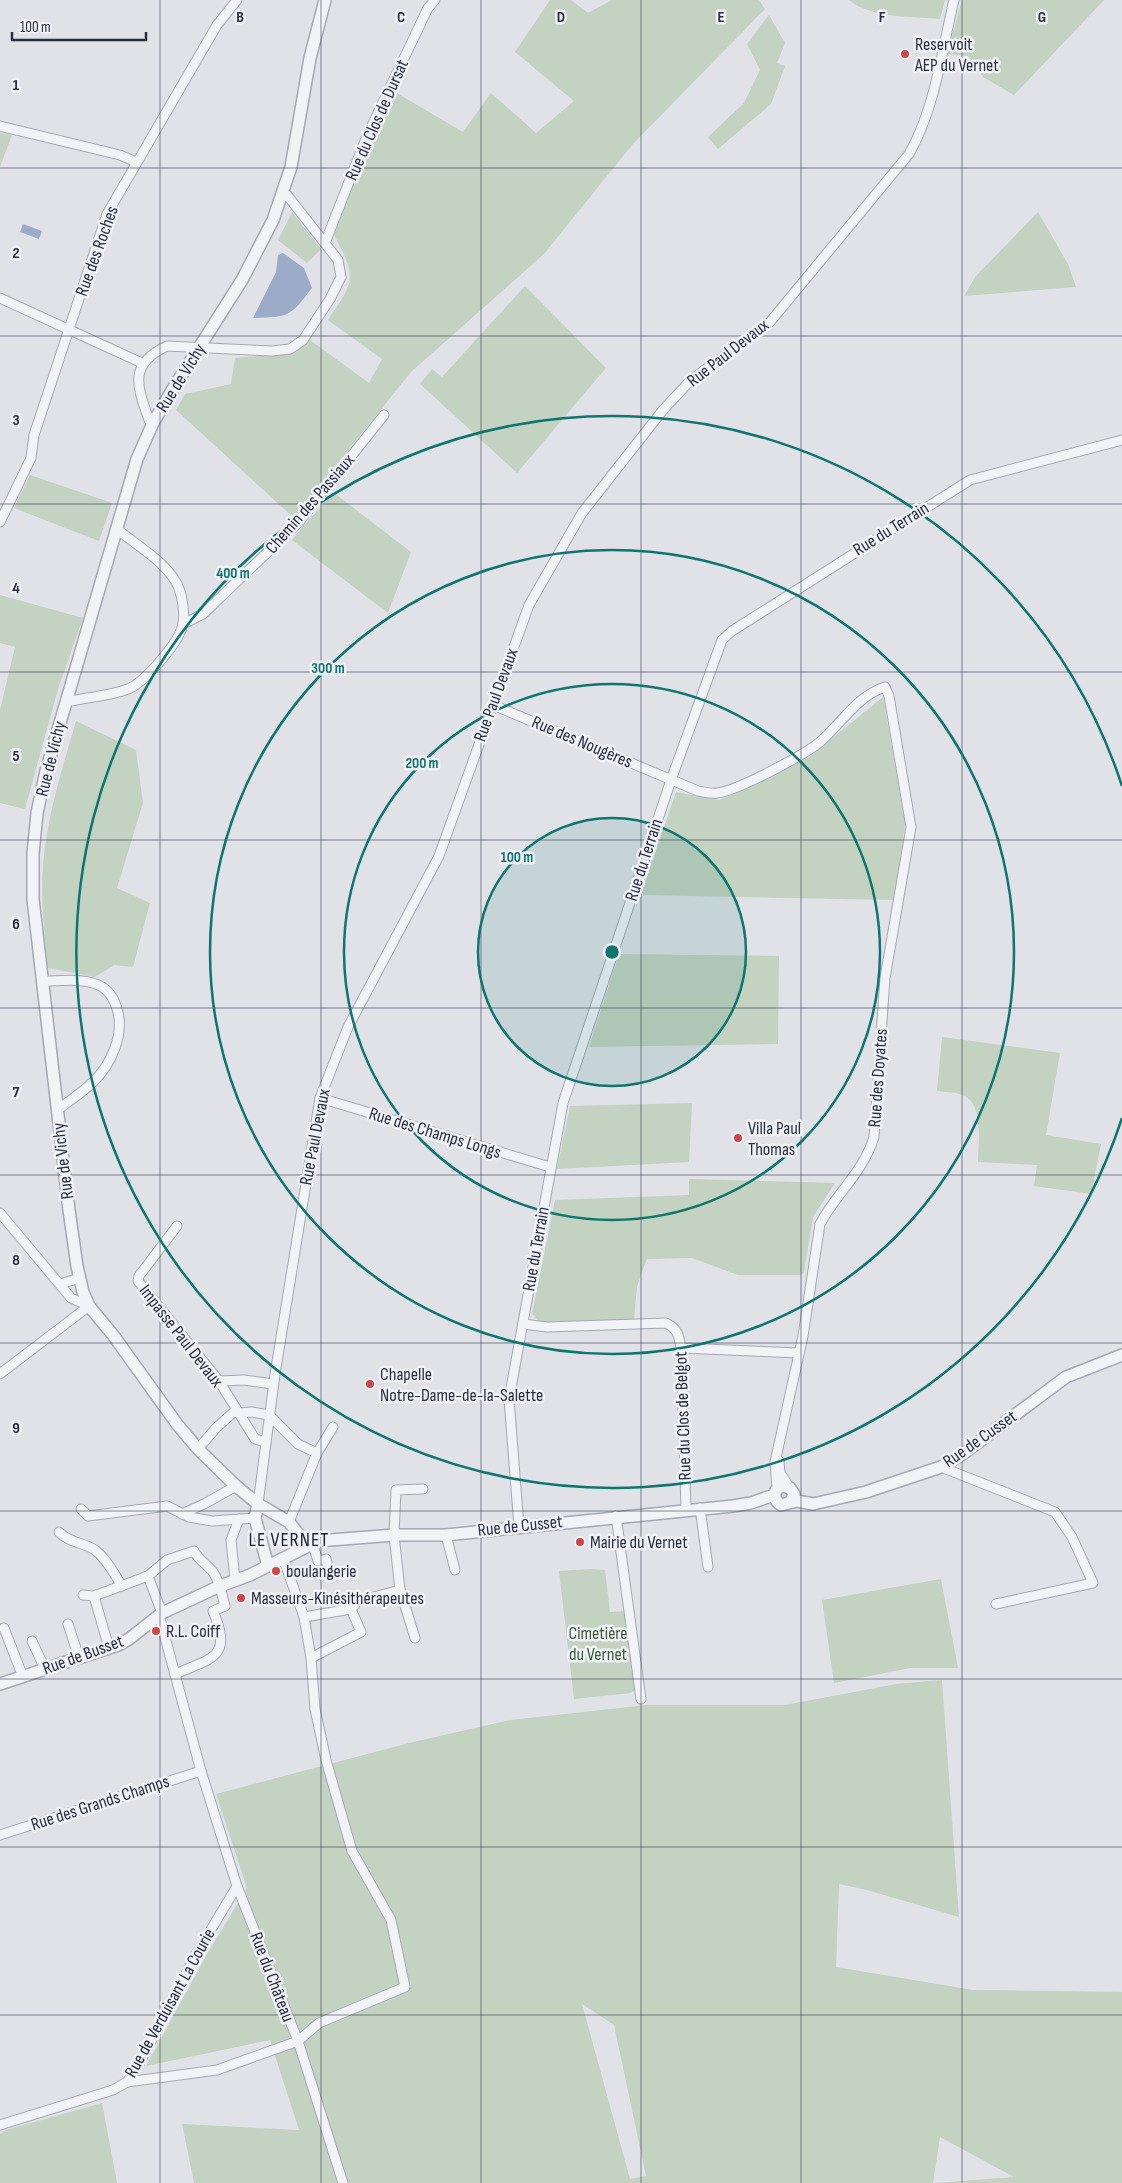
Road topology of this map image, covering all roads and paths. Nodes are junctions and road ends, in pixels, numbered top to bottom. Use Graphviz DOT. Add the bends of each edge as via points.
graph roads {
  1 [pos="237,0"];
  2 [pos="325,0"];
  3 [pos="435,0"];
  4 [pos="954,0"];
  5 [pos="0,126"];
  6 [pos="136,162"];
  7 [pos="283,194"];
  8 [pos="325,243"];
  9 [pos="0,298"];
  10 [pos="70,330"];
  11 [pos="200,346"];
  12 [pos="142,363"];
  13 [pos="384,415"];
  14 [pos="153,423"];
  15 [pos="1122,440"];
  16 [pos="0,522"];
  17 [pos="117,529"];
  18 [pos="183,624"];
  19 [pos="885,687"];
  20 [pos="66,700"];
  21 [pos="492,705"];
  22 [pos="671,780"];
  23 [pos="42,981"];
  24 [pos="320,1098"];
  25 [pos="57,1110"];
  26 [pos="550,1167"];
  27 [pos="0,1213"];
  28 [pos="177,1226"];
  29 [pos="80,1278"];
  30 [pos="60,1284"];
  31 [pos="90,1306"];
  32 [pos="524,1324"];
  33 [pos="681,1348"];
  34 [pos="799,1354"];
  35 [pos="1122,1355"];
  36 [pos="0,1374"];
  37 [pos="219,1381"];
  38 [pos="273,1384"];
  39 [pos="237,1411"];
  40 [pos="269,1415"];
  41 [pos="333,1427"];
  42 [pos="266,1442"];
  43 [pos="198,1449"];
  44 [pos="317,1453"];
  45 [pos="778,1453"];
  46 [pos="941,1467"];
  47 [pos="236,1486"];
  48 [pos="423,1489"];
  49 [pos="791,1493"];
  50 [pos="776,1496"];
  51 [pos="258,1504"];
  52 [pos="700,1508"];
  53 [pos="81,1509"];
  54 [pos="686,1509"];
  55 [pos="182,1514"];
  56 [pos="616,1516"];
  57 [pos="255,1518"];
  58 [pos="239,1519"];
  59 [pos="289,1522"];
  60 [pos="519,1527"];
  61 [pos="59,1532"];
  62 [pos="394,1535"];
  63 [pos="446,1535"];
  64 [pos="310,1543"];
  65 [pos="283,1558"];
  66 [pos="268,1566"];
  67 [pos="708,1567"];
  68 [pos="329,1570"];
  69 [pos="456,1570"];
  70 [pos="148,1576"];
  71 [pos="235,1580"];
  72 [pos="122,1586"];
  73 [pos="220,1586"];
  74 [pos="400,1590"];
  75 [pos="83,1595"];
  76 [pos="94,1596"];
  77 [pos="996,1604"];
  78 [pos="350,1610"];
  79 [pos="161,1614"];
  80 [pos="304,1617"];
  81 [pos="68,1624"];
  82 [pos="4,1628"];
  83 [pos="416,1638"];
  84 [pos="32,1641"];
  85 [pos="109,1648"];
  86 [pos="79,1658"];
  87 [pos="311,1658"];
  88 [pos="45,1670"];
  89 [pos="175,1674"];
  90 [pos="24,1677"];
  91 [pos="1,1681"];
  92 [pos="641,1699"];
  93 [pos="201,1771"];
  94 [pos="0,1835"];
  95 [pos="237,1886"];
  96 [pos="298,2041"];
  97 [pos="127,2082"];
  98 [pos="0,2125"];
  99 [pos="343,2183"];
  1 -- 6 [label="street, Rue des Roches" via="217,25"];
  2 -- 7 [label="street, Rue de Vichy"];
  3 -- 8 [label="street, Rue du Clos de Dursat" via="428,8 367,136"];
  4 -- 21 [label="street, Rue Paul Devaux" via="926,116 920,136 909,154 770,322 690,382 663,410 593,498 529,605"];
  5 -- 6 [label="street" via="120,155"];
  6 -- 10 [label="street, Rue des Roches" via="107,214"];
  7 -- 8 [label="street"];
  7 -- 11 [label="street, Rue de Vichy" via="242,280"];
  8 -- 11 [label="street" via="338,260 341,277 302,340 290,349 272,351"];
  9 -- 10 [label="street"];
  10 -- 12 [label="street"];
  10 -- 16 [label="street, Rue des Roches" via="34,435 31,458"];
  11 -- 12 [label="street" via="167,346"];
  11 -- 14 [label="street, Rue de Vichy"];
  12 -- 14 [label="street" via="140,394"];
  13 -- 18 [label="street, Chemin des Passiaux" via="298,523 203,614"];
  14 -- 17 [label="street, Rue de Vichy" via="137,459"];
  15 -- 22 [label="street, Rue du Terrain" via="970,480 732,631 722,640"];
  17 -- 18 [label="street" via="167,570 177,584 182,598"];
  17 -- 20 [label="street, Rue de Vichy"];
  18 -- 20 [label="street" via="172,646 144,680 128,689"];
  19 -- 22 [label="street, Rue des Nougères" via="870,693 809,750 736,787 716,794"];
  19 -- 34 [label="street, Rue des Doyates" via="911,827 885,978 874,1137 869,1154 820,1224"];
  20 -- 23 [label="street, Rue de Vichy" via="46,771 32,854 33,899"];
  21 -- 22 [label="street, Rue des Nougères"];
  21 -- 24 [label="street, Rue Paul Devaux" via="440,856 348,1027"];
  22 -- 26 [label="street, Rue du Terrain" via="563,1103"];
  23 -- 25 [label="street, Rue de Vichy"];
  23 -- 25 [label="street" via="94,983 106,990 119,1016 114,1054 94,1081"];
  24 -- 26 [label="street, Rue des Champs Longs"];
  24 -- 38 [label="street, Rue Paul Devaux"];
  25 -- 29 [label="street, Rue de Vichy"];
  26 -- 32 [label="street, Rue du Terrain"];
  27 -- 30 [label="street"];
  28 -- 37 [label="street, Impasse Paul Devaux" via="138,1281"];
  29 -- 30 [label="street"];
  29 -- 31 [label="street, Rue de Vichy"];
  30 -- 31 [label="street" via="71,1298"];
  31 -- 36 [label="street"];
  31 -- 43 [label="street, Rue de Vichy"];
  32 -- 33 [label="street, Rue du Clos de Belgot" via="547,1327 666,1323 680,1336"];
  32 -- 60 [label="street, Rue du Terrain" via="508,1399"];
  33 -- 34 [label="street"];
  33 -- 54 [label="street, Rue du Clos de Belgot"];
  34 -- 45 [label="street, Rue des Doyates"];
  35 -- 46 [label="street, Rue de Cusset" via="1066,1377 964,1454"];
  37 -- 38 [label="street"];
  37 -- 39 [label="street, Impasse Paul Devaux"];
  38 -- 40 [label="street, Rue Paul Devaux"];
  39 -- 40 [label="street"];
  39 -- 42 [label="street, Impasse Paul Devaux" via="255,1438"];
  39 -- 43 [label="street"];
  40 -- 42 [label="street, Rue Paul Devaux"];
  40 -- 44 [label="street" via="298,1444"];
  41 -- 44 [label="street"];
  42 -- 51 [label="street, Rue Paul Devaux"];
  43 -- 47 [label="street, Rue de Vichy"];
  44 -- 59 [label="street"];
  45 -- 49 [label="street, Rue des Doyates" via="780,1473"];
  45 -- 50 [label="street, Rue des Doyates" via="774,1474"];
  46 -- 49 [label="street, Rue de Cusset" via="902,1481 812,1504 797,1501"];
  46 -- 77 [label="street" via="1055,1512 1072,1536 1093,1583"];
  47 -- 51 [label="street, Rue de Vichy"];
  47 -- 55 [label="street"];
  48 -- 62 [label="street" via="396,1490"];
  49 -- 50 [label="street" via="783,1486"];
  49 -- 50 [label="street" via="785,1505"];
  50 -- 52 [label="street, Rue de Cusset" via="733,1506"];
  51 -- 57 [label="street"];
  51 -- 59 [label="street, Rue de Vichy"];
  52 -- 54 [label="street, Rue de Cusset"];
  52 -- 67 [label="street"];
  53 -- 55 [label="street" via="88,1516 167,1506"];
  54 -- 56 [label="street, Rue de Cusset"];
  55 -- 58 [label="street" via="212,1521"];
  56 -- 60 [label="street, Rue de Cusset"];
  56 -- 92 [label="street"];
  57 -- 58 [label="street"];
  57 -- 66 [label="street"];
  58 -- 71 [label="street" via="231,1540"];
  59 -- 64 [label="street, Rue de Vichy"];
  60 -- 63 [label="street, Rue de Cusset"];
  61 -- 72 [label="street" via="74,1543 96,1551"];
  62 -- 63 [label="street, Rue de Cusset"];
  62 -- 64 [label="street, Rue de Cusset"];
  62 -- 74 [label="street"];
  63 -- 69 [label="street"];
  64 -- 65 [label="street, Rue de Busset"];
  64 -- 68 [label="street" via="318,1561 326,1559"];
  65 -- 66 [label="street, Rue de Busset"];
  65 -- 80 [label="street"];
  66 -- 71 [label="street, Rue de Busset"];
  70 -- 72 [label="street"];
  70 -- 73 [label="street" via="167,1560 194,1551"];
  70 -- 79 [label="street, Rue du Château"];
  71 -- 73 [label="street, Rue de Busset"];
  72 -- 76 [label="street"];
  73 -- 79 [label="street, Rue de Busset"];
  73 -- 89 [label="street" via="225,1606 213,1611 221,1630 218,1652 212,1658"];
  74 -- 78 [label="street" via="358,1601"];
  74 -- 83 [label="street"];
  75 -- 76 [label="street"];
  76 -- 85 [label="street"];
  78 -- 80 [label="street"];
  78 -- 87 [label="street" via="361,1632"];
  79 -- 85 [label="street, Rue de Busset" via="129,1639"];
  79 -- 89 [label="street, Rue du Château"];
  80 -- 87 [label="street"];
  81 -- 86 [label="street"];
  82 -- 90 [label="street"];
  84 -- 88 [label="street"];
  85 -- 86 [label="street, Rue de Busset"];
  86 -- 88 [label="street, Rue de Busset"];
  87 -- 96 [label="street" via="315,1709 326,1760 352,1851 391,1920 405,1987 318,2023"];
  88 -- 90 [label="street, Rue de Busset"];
  89 -- 93 [label="street, Rue du Château"];
  90 -- 91 [label="street, Rue de Busset"];
  93 -- 94 [label="street, Rue des Grands Champs"];
  93 -- 95 [label="street, Rue du Château"];
  95 -- 96 [label="street, Rue du Château"];
  95 -- 97 [label="street, Rue de Verduisant La Courie"];
  96 -- 97 [label="street" via="218,2070"];
  96 -- 99 [label="street, Rue du Château"];
  97 -- 98 [label="street, Rue de Verduisant La Courie" via="113,2090"];
}
